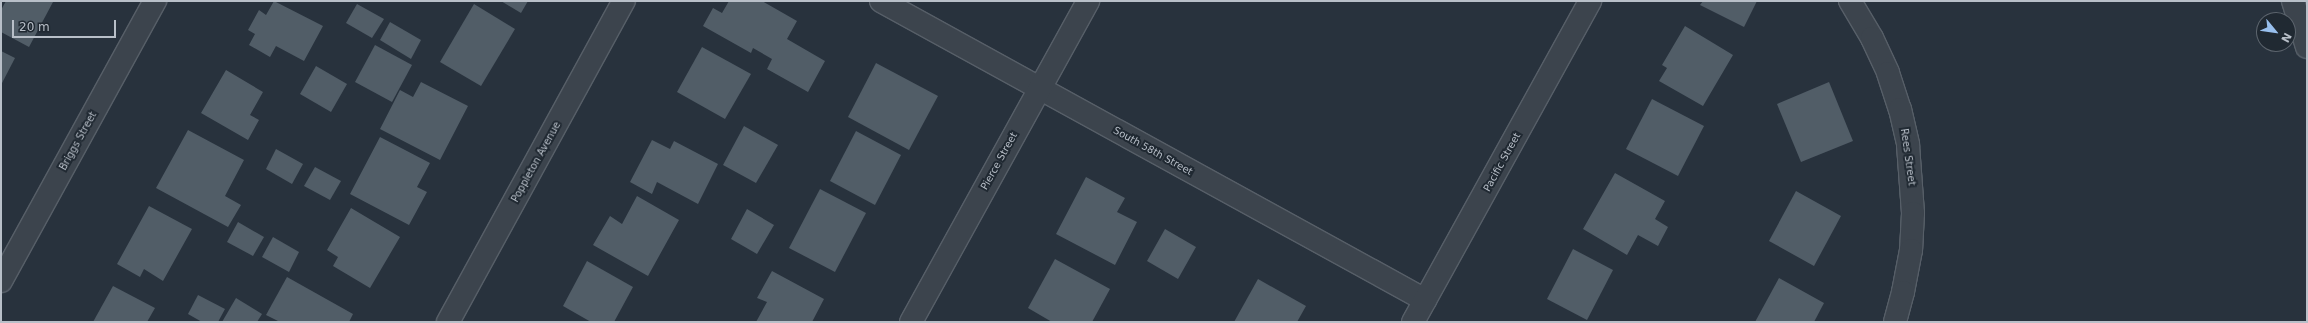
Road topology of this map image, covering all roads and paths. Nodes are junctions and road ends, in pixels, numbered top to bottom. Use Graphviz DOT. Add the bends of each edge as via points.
graph roads {
  1 [pos="155,1"];
  2 [pos="624,1"];
  3 [pos="881,1"];
  4 [pos="1088,1"];
  5 [pos="1590,1"];
  6 [pos="1850,1"];
  7 [pos="2293,1"];
  8 [pos="2307,47"];
  9 [pos="1039,88"];
  10 [pos="1,281"];
  11 [pos="1426,300"];
  12 [pos="448,322"];
  13 [pos="911,322"];
  14 [pos="1413,322"];
  15 [pos="1895,322"];
  1 -- 10 [label="street, Briggs Street"];
  2 -- 12 [label="street, Poppleton Avenue"];
  3 -- 9 [label="street, South 58th Street"];
  4 -- 9 [label="street, Pierce Street"];
  5 -- 11 [label="street, Pacific Street"];
  6 -- 15 [label="street, Rees Street" via="1872,38 1888,73 1908,145 1912,182 1912,235 1904,292"];
  7 -- 8 [label="street"];
  9 -- 11 [label="street, South 58th Street"];
  9 -- 13 [label="street, Pierce Street"];
  11 -- 14 [label="street, Pacific Street"];
}
